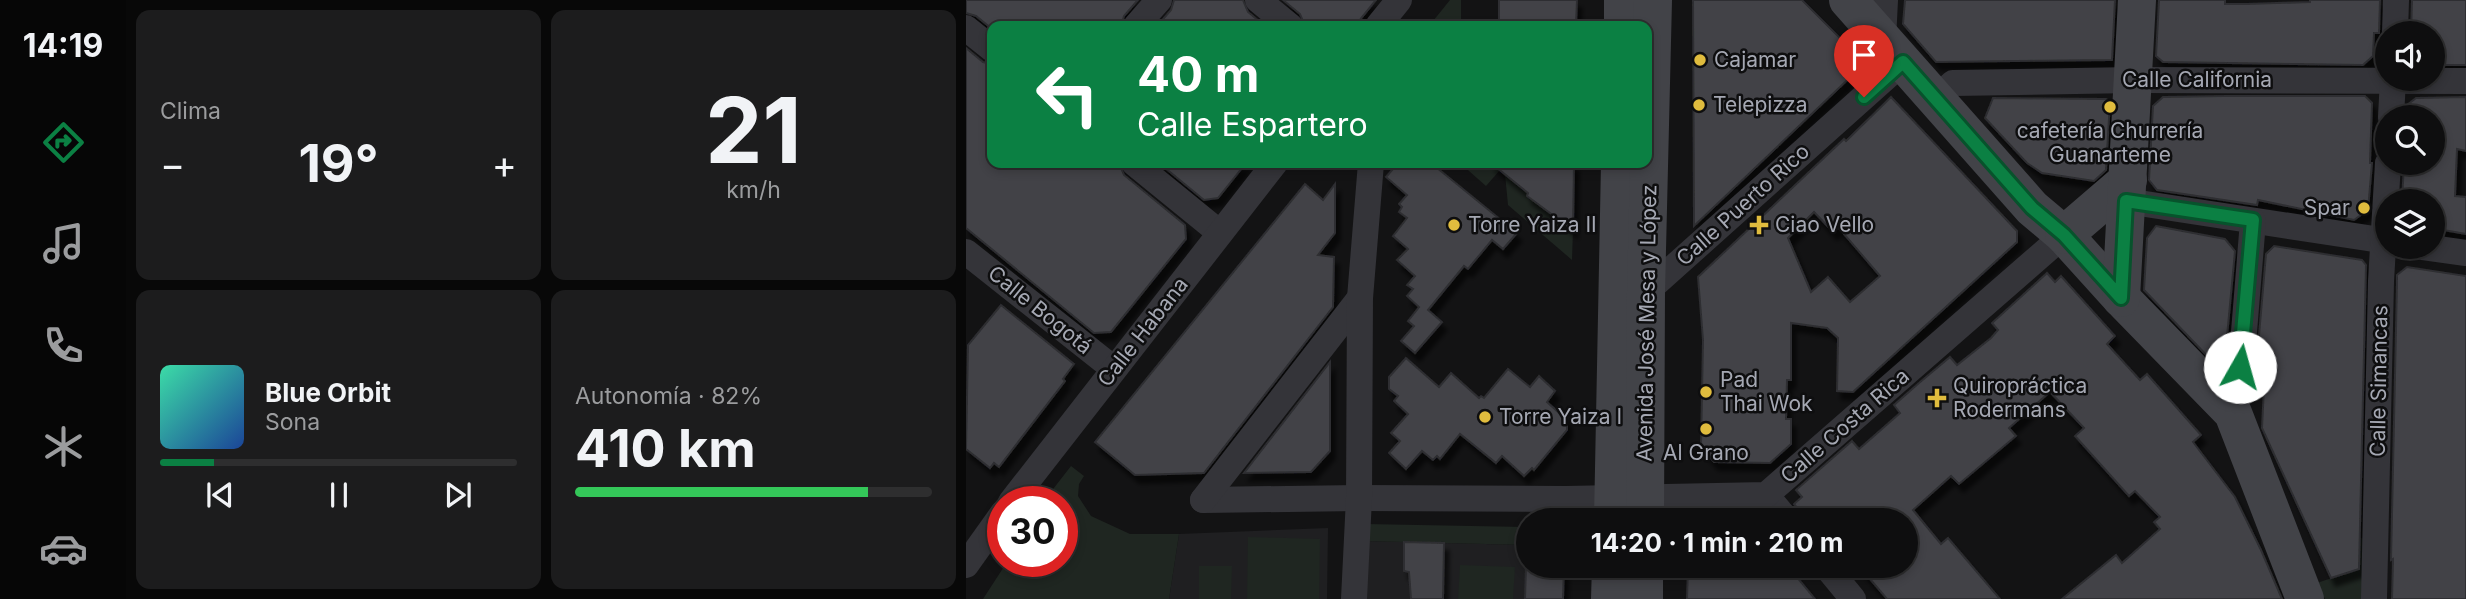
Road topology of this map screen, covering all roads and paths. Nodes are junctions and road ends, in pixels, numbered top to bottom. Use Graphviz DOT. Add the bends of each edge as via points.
graph roads {
  1 [pos="1159,0"];
  2 [pos="1258,0"];
  3 [pos="1399,0"];
  4 [pos="1623,0"];
  5 [pos="1653,0"];
  6 [pos="1848,0"];
  7 [pos="1885,0"];
  8 [pos="2137,0"];
  9 [pos="2396,0"];
  10 [pos="1140,21"];
  11 [pos="1284,21"];
  12 [pos="1382,21"];
  13 [pos="1623,21"];
  14 [pos="2395,21"];
  15 [pos="966,27"];
  16 [pos="1652,42"];
  17 [pos="987,44"];
  18 [pos="1893,51"];
  19 [pos="2134,80"];
  20 [pos="2375,80"];
  21 [pos="2445,81"];
  22 [pos="2466,81"];
  23 [pos="1934,100"];
  24 [pos="1140,168"];
  25 [pos="1271,168"];
  26 [pos="1369,168"];
  27 [pos="1620,168"];
  28 [pos="1649,168"];
  29 [pos="2127,190"];
  30 [pos="2253,220"];
  31 [pos="1220,233"];
  32 [pos="2064,235"];
  33 [pos="2375,239"];
  34 [pos="2445,251"];
  35 [pos="966,252"];
  36 [pos="2466,254"];
  37 [pos="2384,259"];
  38 [pos="1646,292"];
  39 [pos="1360,298"];
  40 [pos="2121,298"];
  41 [pos="1114,369"];
  42 [pos="2233,413"];
  43 [pos="1024,486"];
  44 [pos="1766,495"];
  45 [pos="1359,498"];
  46 [pos="1630,508"];
  47 [pos="1777,508"];
  48 [pos="975,532"];
  49 [pos="966,565"];
  50 [pos="1611,578"];
  51 [pos="1644,578"];
  52 [pos="1836,578"];
  53 [pos="1354,599"];
  54 [pos="1610,599"];
  55 [pos="1644,599"];
  56 [pos="1853,599"];
  57 [pos="2305,599"];
  58 [pos="2374,599"];
  1 -- 10 [label="street"];
  2 -- 11 [label="street"];
  3 -- 12 [label="street"];
  4 -- 13 [label="street"];
  5 -- 16 [label="street, Avenida José Mesa y López"];
  6 -- 18 [label="street"];
  7 -- 18 [label="street"];
  8 -- 19 [label="street"];
  9 -- 14 [label="street"];
  15 -- 17 [label="street"];
  18 -- 23 [label="street"];
  18 -- 38 [label="street, Calle Puerto Rico"];
  19 -- 20 [label="street, Calle California"];
  19 -- 23 [label="street, Calle California" via="1953,83"];
  19 -- 29 [label="street"];
  21 -- 22 [label="street, Calle California"];
  23 -- 32 [label="street" via="2032,208"];
  24 -- 31 [label="street"];
  25 -- 31 [label="street, Calle Habana"];
  26 -- 39 [label="street"];
  27 -- 46 [label="street, Avenida José Mesa y López"];
  28 -- 38 [label="street, Avenida José Mesa y López"];
  29 -- 30 [label="street"];
  29 -- 32 [label="street"];
  29 -- 40 [label="street"];
  30 -- 33 [label="street"];
  30 -- 42 [label="street"];
  31 -- 41 [label="street, Calle Habana"];
  32 -- 40 [label="street"];
  32 -- 44 [label="street, Calle Costa Rica"];
  34 -- 36 [label="street"];
  35 -- 41 [label="street, Calle Bogotá"];
  37 -- 58 [label="street, Calle Simancas"];
  38 -- 46 [label="street, Avenida José Mesa y López"];
  39 -- 45 [label="street"];
  39 -- 45 [label="street, Calle Costa Rica" via="1203,500"];
  40 -- 42 [label="street"];
  41 -- 43 [label="street, Calle Habana"];
  42 -- 57 [label="street"];
  44 -- 46 [label="street, Calle Costa Rica"];
  44 -- 47 [label="street"];
  45 -- 46 [label="street, Calle Costa Rica" via="1566,499"];
  45 -- 53 [label="street"];
  48 -- 49 [label="street"];
  50 -- 54 [label="street"];
  51 -- 55 [label="street"];
  52 -- 56 [label="street"];
}
